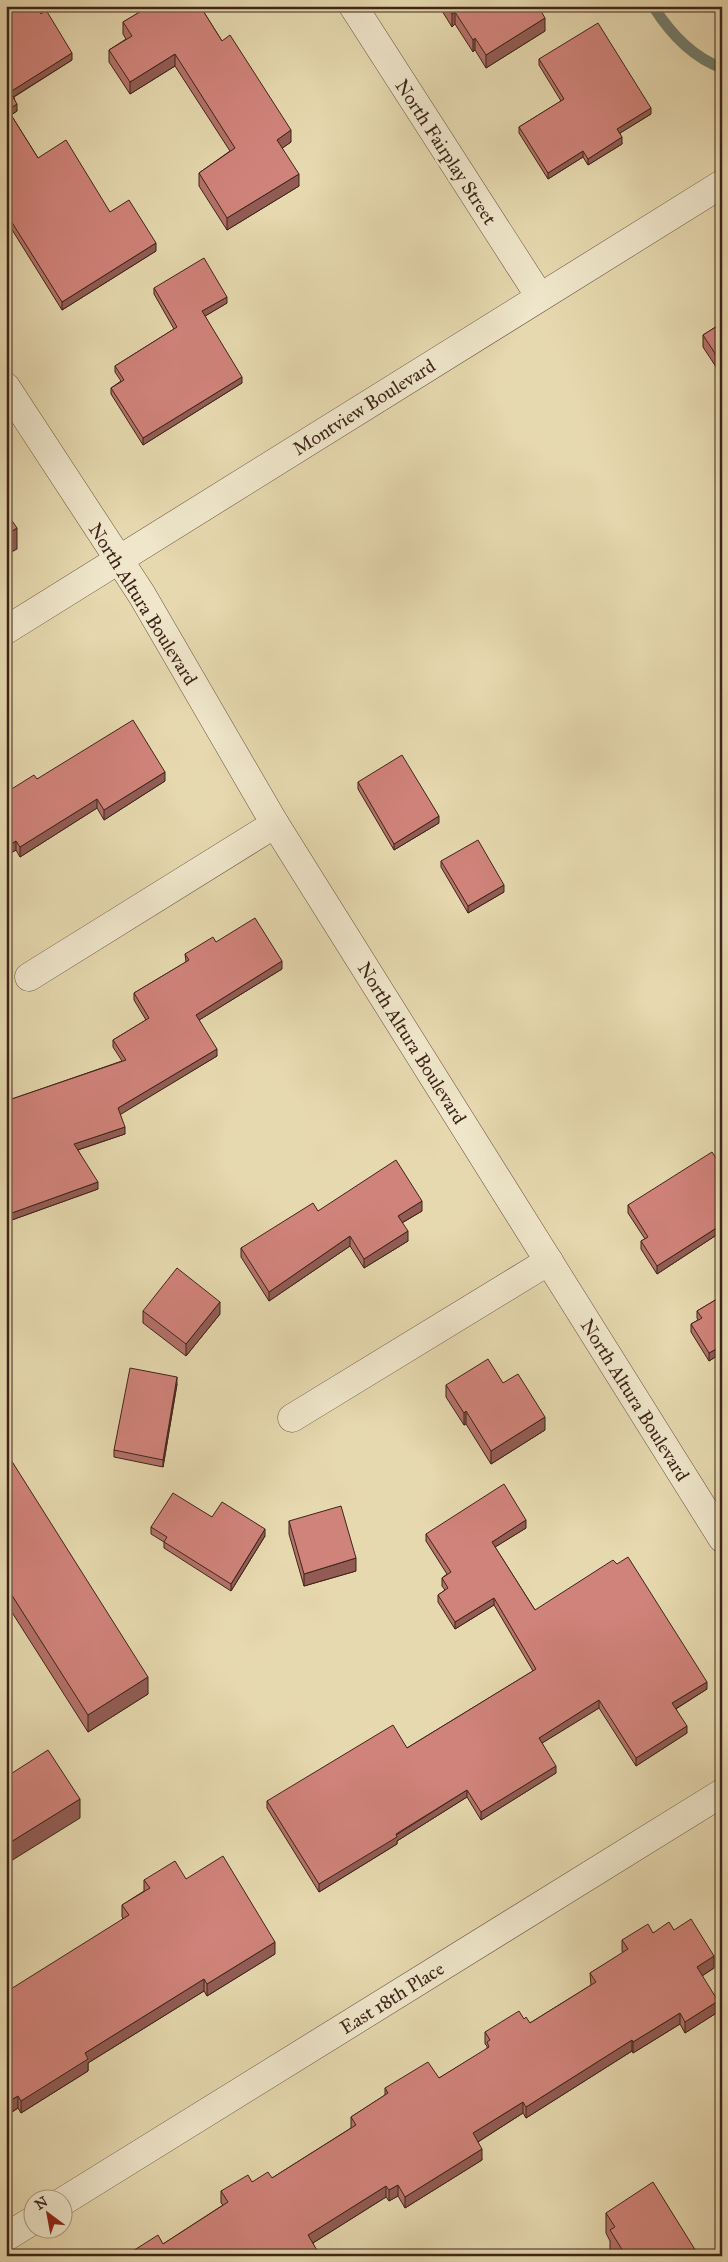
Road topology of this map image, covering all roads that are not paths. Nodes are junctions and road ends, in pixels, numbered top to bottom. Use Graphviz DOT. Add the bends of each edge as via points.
graph roads {
  1 [pos="353,6"];
  2 [pos="722,184"];
  3 [pos="540,297"];
  4 [pos="6,387"];
  5 [pos="118,561"];
  6 [pos="6,630"];
  7 [pos="275,824"];
  8 [pos="28,977"];
  9 [pos="549,1261"];
  10 [pos="292,1418"];
  11 [pos="722,1538"];
  12 [pos="722,1793"];
  13 [pos="72,2196"];
  14 [pos="22,2227"];
  15 [pos="6,2237"];
  1 -- 3 [label="street, North Fairplay Street"];
  2 -- 3 [label="street, Montview Boulevard"];
  3 -- 5 [label="street, Montview Boulevard"];
  4 -- 5 [label="street, North Altura Boulevard"];
  5 -- 6 [label="street, Montview Boulevard"];
  5 -- 7 [label="street, North Altura Boulevard" via="142,596"];
  7 -- 8 [label="street"];
  7 -- 9 [label="street, North Altura Boulevard"];
  9 -- 10 [label="street"];
  9 -- 11 [label="street, North Altura Boulevard"];
  12 -- 13 [label="street, East 18th Place"];
  14 -- 15 [label="street"];
}
